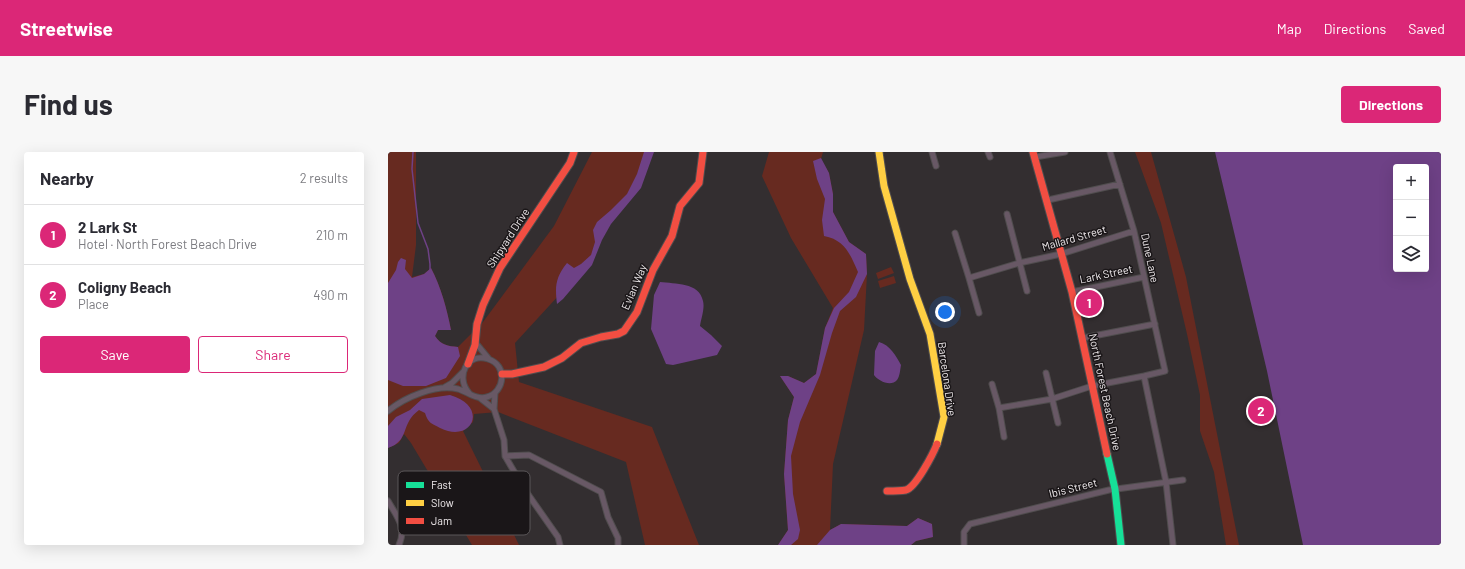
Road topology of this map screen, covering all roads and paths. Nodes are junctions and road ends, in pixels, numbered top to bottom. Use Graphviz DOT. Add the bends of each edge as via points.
graph roads {
  1 [pos="574,152"];
  2 [pos="703,152"];
  3 [pos="879,152"];
  4 [pos="932,152"];
  5 [pos="1065,152"];
  6 [pos="1110,152"];
  7 [pos="1034,155"];
  8 [pos="936,166"];
  9 [pos="1120,184"];
  10 [pos="1048,200"];
  11 [pos="1007,214"];
  12 [pos="1134,231"];
  13 [pos="955,233"];
  14 [pos="1061,254"];
  15 [pos="1019,263"];
  16 [pos="1144,277"];
  17 [pos="969,278"];
  18 [pos="1027,291"];
  19 [pos="1072,292"];
  20 [pos="979,313"];
  21 [pos="1155,324"];
  22 [pos="1083,338"];
  23 [pos="475,342"];
  24 [pos="489,359"];
  25 [pos="468,364"];
  26 [pos="463,371"];
  27 [pos="1046,373"];
  28 [pos="502,374"];
  29 [pos="1144,376"];
  30 [pos="992,384"];
  31 [pos="1092,386"];
  32 [pos="444,388"];
  33 [pos="469,393"];
  34 [pos="495,393"];
  35 [pos="480,398"];
  36 [pos="1052,399"];
  37 [pos="999,408"];
  38 [pos="494,409"];
  39 [pos="388,411"];
  40 [pos="1058,423"];
  41 [pos="1004,437"];
  42 [pos="504,456"];
  43 [pos="513,471"];
  44 [pos="1183,480"];
  45 [pos="1166,482"];
  46 [pos="1115,489"];
  47 [pos="887,491"];
  48 [pos="530,497"];
  49 [pos="388,501"];
  50 [pos="398,519"];
  51 [pos="402,535"];
  52 [pos="399,545"];
  53 [pos="560,545"];
  54 [pos="618,545"];
  55 [pos="964,545"];
  56 [pos="1122,545"];
  57 [pos="1173,545"];
  1 -- 23 [label="street, Shipyard Drive" via="558,182 500,268 483,305"];
  2 -- 28 [label="street, Evian Way" via="699,183 680,206 672,236 653,270 637,312 624,331 581,343 562,358 544,367"];
  3 -- 47 [label="street, Barcelona Drive" via="884,186 908,272 930,334 944,417 932,456 913,486 906,490"];
  4 -- 8 [label="street"];
  5 -- 7 [label="street"];
  6 -- 9 [label="street, Dune Lane"];
  7 -- 10 [label="street, North Forest Beach Drive"];
  9 -- 10 [label="street"];
  9 -- 12 [label="street, Dune Lane"];
  10 -- 14 [label="street, North Forest Beach Drive"];
  11 -- 15 [label="street"];
  12 -- 14 [label="street, Mallard Street"];
  12 -- 16 [label="street, Dune Lane"];
  13 -- 17 [label="street"];
  14 -- 15 [label="street, Mallard Street"];
  14 -- 19 [label="street, North Forest Beach Drive"];
  15 -- 17 [label="street, Mallard Street"];
  15 -- 18 [label="street"];
  16 -- 19 [label="street, Lark Street"];
  16 -- 21 [label="street, Dune Lane"];
  17 -- 20 [label="street"];
  19 -- 22 [label="street, North Forest Beach Drive"];
  21 -- 22 [label="street"];
  21 -- 29 [label="street, Dune Lane" via="1165,370"];
  22 -- 31 [label="street, North Forest Beach Drive"];
  23 -- 24 [label="street"];
  23 -- 25 [label="street, Shipyard Drive"];
  24 -- 25 [label="street" via="476,359"];
  24 -- 28 [label="street" via="495,362"];
  25 -- 26 [label="street"];
  26 -- 32 [label="street"];
  26 -- 33 [label="street" via="463,383"];
  27 -- 36 [label="street"];
  28 -- 34 [label="street" via="501,384"];
  29 -- 31 [label="street"];
  29 -- 45 [label="street"];
  30 -- 37 [label="street"];
  31 -- 36 [label="street"];
  31 -- 46 [label="street, North Forest Beach Drive"];
  32 -- 33 [label="street"];
  32 -- 39 [label="street" via="407,398"];
  33 -- 35 [label="street"];
  34 -- 35 [label="street"];
  34 -- 38 [label="street"];
  35 -- 38 [label="street"];
  36 -- 37 [label="street"];
  36 -- 40 [label="street"];
  37 -- 41 [label="street"];
  38 -- 42 [label="street" via="504,440"];
  42 -- 43 [label="street"];
  42 -- 54 [label="street" via="529,455 601,492 608,518 618,538"];
  44 -- 45 [label="street, Ibis Street"];
  45 -- 46 [label="street, Ibis Street"];
  45 -- 57 [label="street"];
  46 -- 55 [label="street, Ibis Street" via="970,524 964,532"];
  46 -- 56 [label="street, North Forest Beach Drive"];
  48 -- 53 [label="street" via="558,537"];
  49 -- 50 [label="street"];
  51 -- 52 [label="street"];
}
